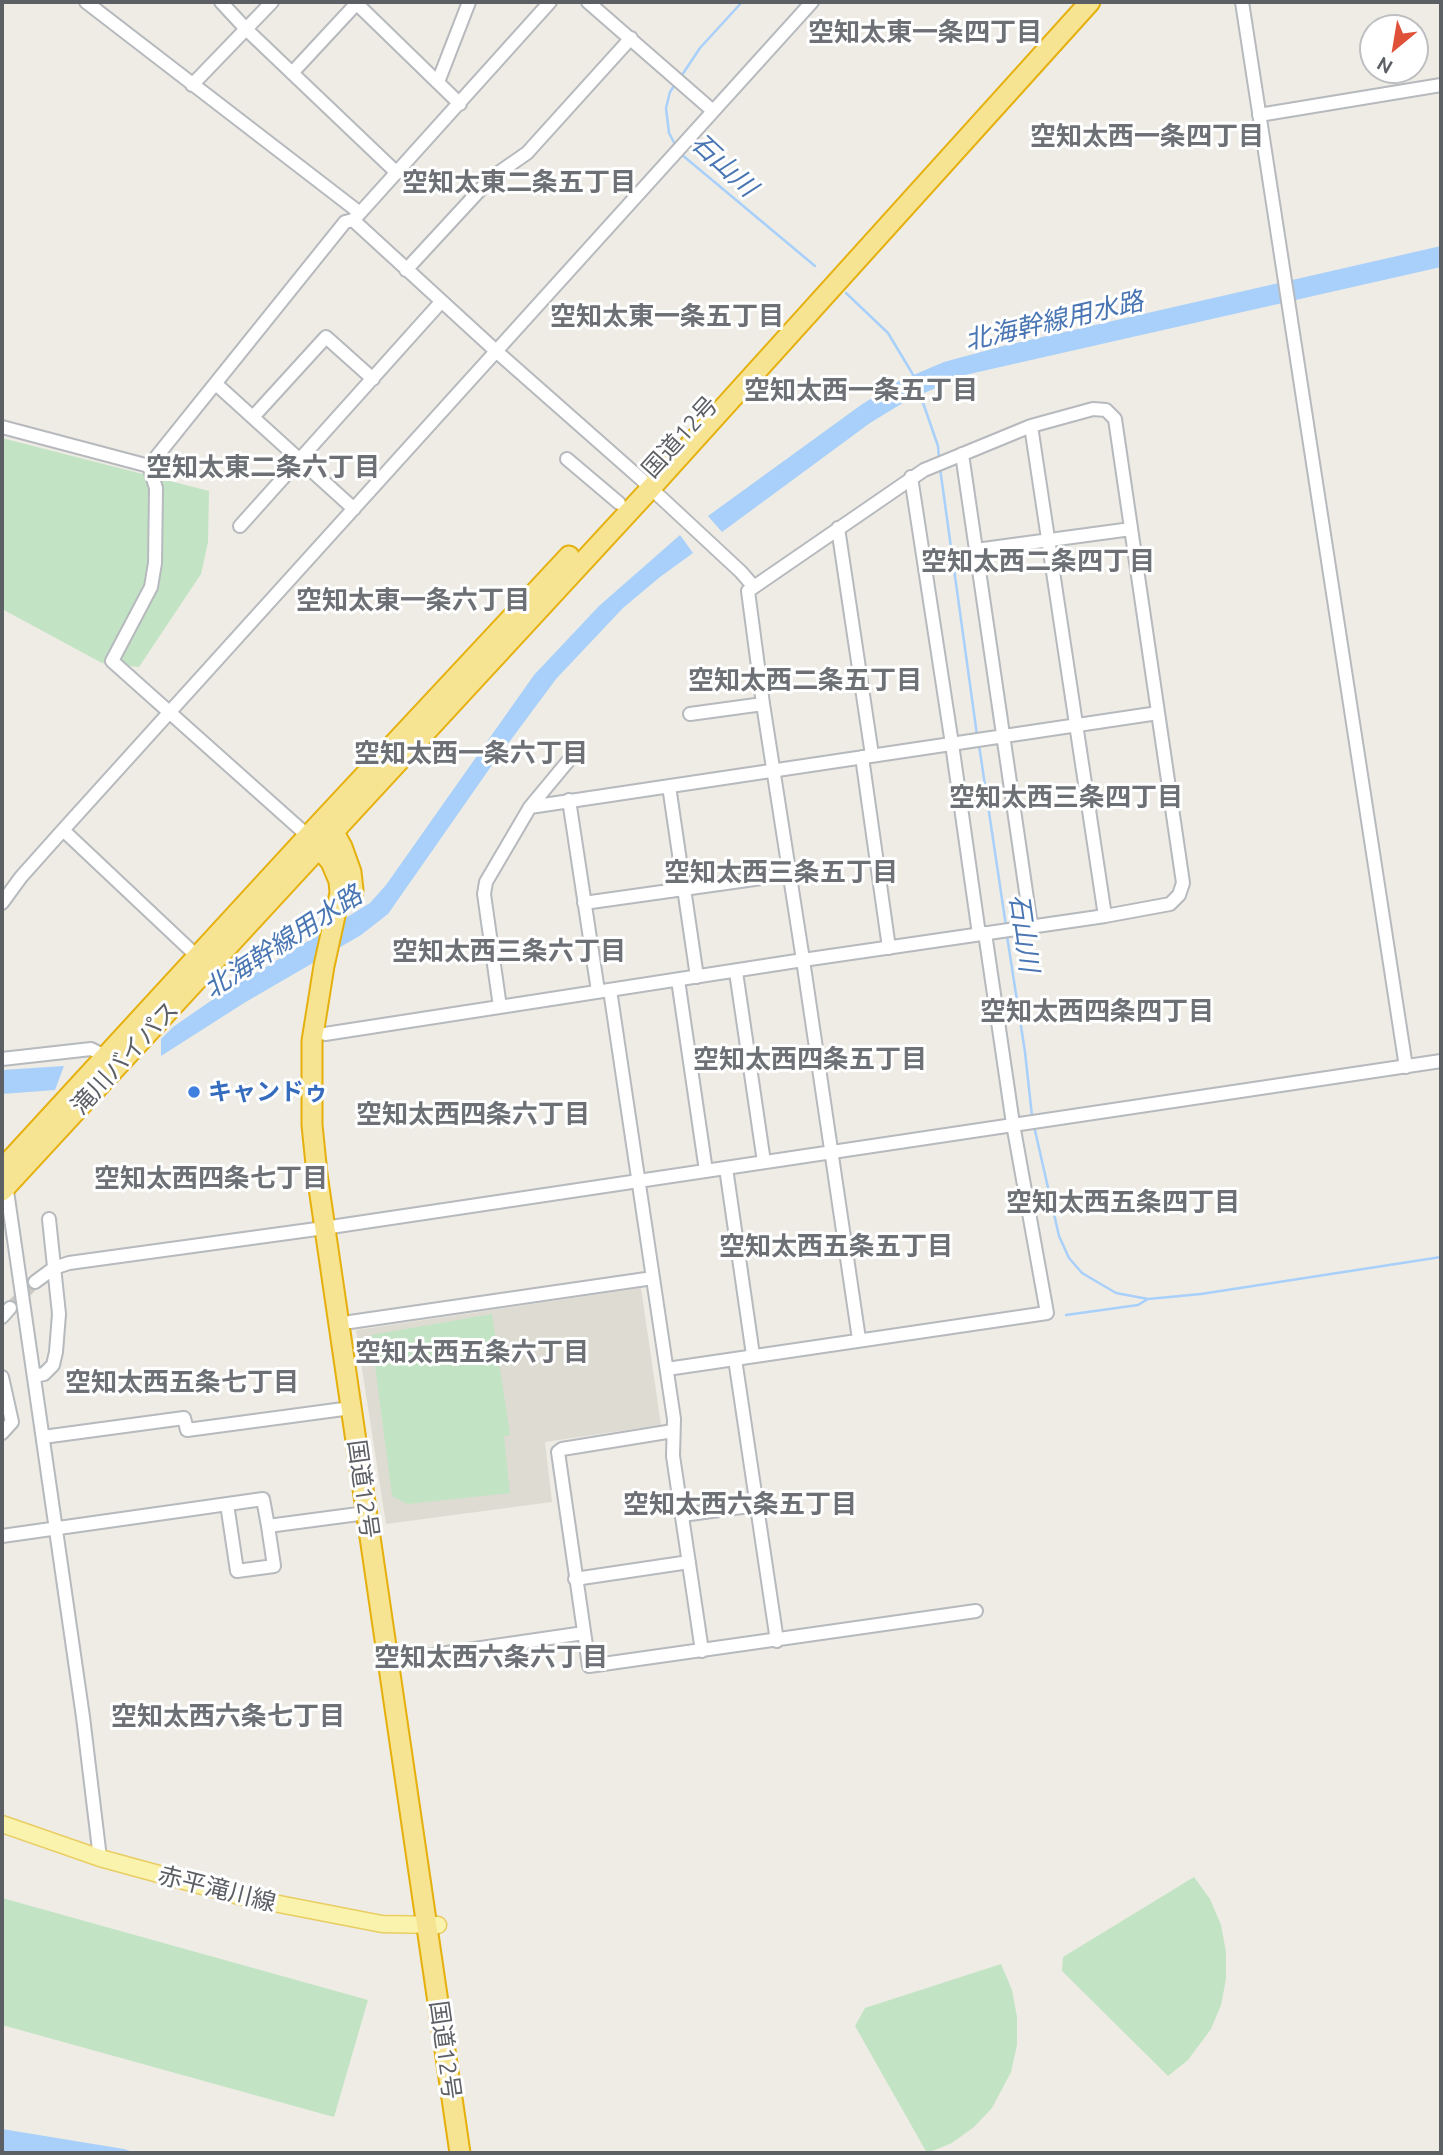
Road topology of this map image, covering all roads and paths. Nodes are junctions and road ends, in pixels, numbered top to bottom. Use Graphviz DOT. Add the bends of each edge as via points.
graph roads {
  1 [pos="86,2"];
  2 [pos="221,2"];
  3 [pos="272,2"];
  4 [pos="356,2"];
  5 [pos="469,2"];
  6 [pos="550,2"];
  7 [pos="588,2"];
  8 [pos="812,2"];
  9 [pos="1074,2"];
  10 [pos="1090,2"];
  11 [pos="1242,2"];
  12 [pos="246,29"];
  13 [pos="631,38"];
  14 [pos="292,73"];
  15 [pos="438,82"];
  16 [pos="192,85"];
  17 [pos="1441,85"];
  18 [pos="460,103"];
  19 [pos="713,111"];
  20 [pos="1259,115"];
  21 [pos="397,173"];
  22 [pos="357,217"];
  23 [pos="407,270"];
  24 [pos="441,302"];
  25 [pos="496,351"];
  26 [pos="373,379"];
  27 [pos="216,384"];
  28 [pos="253,417"];
  29 [pos="1031,426"];
  30 [pos="2,427"];
  31 [pos="962,454"];
  32 [pos="567,459"];
  33 [pos="300,460"];
  34 [pos="149,466"];
  35 [pos="911,477"];
  36 [pos="646,484"];
  37 [pos="619,503"];
  38 [pos="354,509"];
  39 [pos="240,526"];
  40 [pos="838,528"];
  41 [pos="1131,528"];
  42 [pos="1050,538"];
  43 [pos="976,550"];
  44 [pos="754,587"];
  45 [pos="763,704"];
  46 [pos="170,712"];
  47 [pos="1158,713"];
  48 [pos="690,714"];
  49 [pos="1077,725"];
  50 [pos="1003,736"];
  51 [pos="953,744"];
  52 [pos="867,756"];
  53 [pos="569,760"];
  54 [pos="773,770"];
  55 [pos="669,786"];
  56 [pos="569,800"];
  57 [pos="530,807"];
  58 [pos="63,830"];
  59 [pos="333,831"];
  60 [pos="313,841"];
  61 [pos="790,874"];
  62 [pos="684,888"];
  63 [pos="584,902"];
  64 [pos="2,903"];
  65 [pos="344,906"];
  66 [pos="1105,916"];
  67 [pos="1031,926"];
  68 [pos="987,933"];
  69 [pos="889,948"];
  70 [pos="803,960"];
  71 [pos="203,962"];
  72 [pos="330,963"];
  73 [pos="736,972"];
  74 [pos="697,977"];
  75 [pos="678,980"];
  76 [pos="604,991"];
  77 [pos="500,1007"];
  78 [pos="325,1034"];
  79 [pos="105,1056"];
  80 [pos="2,1059"];
  81 [pos="1441,1061"];
  82 [pos="1405,1067"];
  83 [pos="1019,1123"];
  84 [pos="830,1152"];
  85 [pos="764,1162"];
  86 [pos="726,1168"];
  87 [pos="706,1171"];
  88 [pos="3,1174"];
  89 [pos="639,1181"];
  90 [pos="49,1219"];
  91 [pos="329,1227"];
  92 [pos="54,1268"];
  93 [pos="653,1278"];
  94 [pos="35,1282"];
  95 [pos="350,1322"];
  96 [pos="859,1339"];
  97 [pos="753,1354"];
  98 [pos="735,1359"];
  99 [pos="667,1369"];
  100 [pos="34,1376"];
  101 [pos="2,1377"];
  102 [pos="351,1408"];
  103 [pos="673,1431"];
  104 [pos="2,1433"];
  105 [pos="43,1437"];
  106 [pos="227,1504"];
  107 [pos="757,1505"];
  108 [pos="366,1513"];
  109 [pos="682,1516"];
  110 [pos="268,1526"];
  111 [pos="55,1529"];
  112 [pos="2,1536"];
  113 [pos="689,1562"];
  114 [pos="575,1579"];
  115 [pos="976,1611"];
  116 [pos="584,1633"];
  117 [pos="777,1641"];
  118 [pos="702,1651"];
  119 [pos="399,1660"];
  120 [pos="2,1824"];
  121 [pos="100,1858"];
  122 [pos="432,1925"];
  123 [pos="435,1947"];
  124 [pos="460,2153"];
  125 [pos="471,2153"];
  1 -- 16 [label="street"];
  2 -- 12 [label="street"];
  3 -- 12 [label="street"];
  4 -- 14 [label="street"];
  4 -- 15 [label="street"];
  5 -- 15 [label="street"];
  6 -- 18 [label="street"];
  7 -- 13 [label="street"];
  8 -- 19 [label="street"];
  9 -- 36 [label="highway, 国道12号"];
  10 -- 36 [label="highway, 国道12号"];
  11 -- 20 [label="street"];
  12 -- 14 [label="street"];
  12 -- 16 [label="street"];
  13 -- 19 [label="street"];
  13 -- 23 [label="street" via="527,153 491,178"];
  14 -- 21 [label="street"];
  15 -- 18 [label="street"];
  16 -- 22 [label="street"];
  17 -- 20 [label="street"];
  18 -- 21 [label="street"];
  19 -- 25 [label="street"];
  20 -- 82 [label="street"];
  21 -- 22 [label="street"];
  22 -- 23 [label="street"];
  22 -- 27 [label="street" via="345,222"];
  23 -- 24 [label="street"];
  24 -- 25 [label="street"];
  24 -- 26 [label="street"];
  25 -- 36 [label="street"];
  25 -- 38 [label="street"];
  26 -- 28 [label="street" via="326,337"];
  26 -- 33 [label="street"];
  27 -- 28 [label="street"];
  27 -- 34 [label="street"];
  28 -- 33 [label="street"];
  29 -- 31 [label="street"];
  29 -- 41 [label="street" via="1093,409 1106,410 1115,419"];
  29 -- 42 [label="street"];
  30 -- 34 [label="street"];
  31 -- 35 [label="street"];
  31 -- 43 [label="street"];
  32 -- 37 [label="street"];
  33 -- 38 [label="street"];
  33 -- 39 [label="street"];
  34 -- 46 [label="street" via="156,488 151,587 112,661"];
  35 -- 40 [label="street"];
  35 -- 51 [label="street"];
  36 -- 37 [label="highway, 国道12号"];
  36 -- 44 [label="street"];
  36 -- 59 [label="highway, 国道12号"];
  37 -- 60 [label="highway, 国道12号"];
  38 -- 46 [label="street"];
  40 -- 44 [label="street"];
  40 -- 52 [label="street"];
  41 -- 42 [label="street"];
  41 -- 47 [label="street"];
  42 -- 43 [label="street"];
  42 -- 49 [label="street"];
  43 -- 50 [label="street"];
  44 -- 45 [label="street" via="748,591"];
  45 -- 48 [label="street"];
  45 -- 54 [label="street"];
  46 -- 58 [label="street"];
  46 -- 60 [label="street"];
  47 -- 49 [label="street"];
  47 -- 66 [label="street" via="1183,883 1170,904"];
  49 -- 50 [label="street"];
  49 -- 66 [label="street"];
  50 -- 51 [label="street"];
  50 -- 67 [label="street"];
  51 -- 52 [label="street"];
  51 -- 68 [label="street"];
  52 -- 54 [label="street"];
  52 -- 69 [label="street"];
  53 -- 57 [label="street"];
  54 -- 55 [label="street"];
  54 -- 61 [label="street"];
  55 -- 56 [label="street"];
  55 -- 62 [label="street"];
  56 -- 57 [label="street"];
  56 -- 63 [label="street"];
  57 -- 77 [label="street" via="486,882 484,894"];
  58 -- 64 [label="street"];
  58 -- 71 [label="street"];
  59 -- 60 [label="highway"];
  59 -- 65 [label="highway, 国道12号" via="351,872 353,890"];
  60 -- 65 [label="highway, 国道12号" via="331,862"];
  60 -- 71 [label="highway, 滝川バイパス"];
  61 -- 62 [label="street"];
  61 -- 70 [label="street"];
  62 -- 63 [label="street"];
  62 -- 74 [label="street"];
  63 -- 76 [label="street"];
  65 -- 72 [label="highway, 国道12号"];
  66 -- 67 [label="street"];
  67 -- 68 [label="street"];
  68 -- 69 [label="street"];
  68 -- 83 [label="street"];
  69 -- 70 [label="street"];
  70 -- 73 [label="street"];
  70 -- 84 [label="street"];
  71 -- 79 [label="highway, 滝川バイパス"];
  71 -- 88 [label="highway, 滝川バイパス"];
  72 -- 78 [label="highway, 国道12号"];
  72 -- 91 [label="highway, 国道12号" via="312,1041 312,1125"];
  73 -- 74 [label="street"];
  73 -- 85 [label="street"];
  74 -- 75 [label="street"];
  75 -- 76 [label="street"];
  75 -- 87 [label="street"];
  76 -- 77 [label="street"];
  76 -- 89 [label="street"];
  77 -- 78 [label="street"];
  78 -- 91 [label="highway, 国道12号" via="323,1122"];
  79 -- 80 [label="street" via="91,1049"];
  79 -- 88 [label="highway, 滝川バイパス"];
  81 -- 82 [label="street"];
  82 -- 83 [label="street"];
  83 -- 84 [label="street"];
  83 -- 96 [label="street" via="1047,1313"];
  84 -- 85 [label="street"];
  84 -- 96 [label="street"];
  85 -- 86 [label="street"];
  86 -- 87 [label="street"];
  86 -- 97 [label="street"];
  87 -- 89 [label="street"];
  88 -- 100 [label="street"];
  89 -- 91 [label="street"];
  89 -- 93 [label="street"];
  90 -- 92 [label="street"];
  91 -- 92 [label="street"];
  91 -- 95 [label="highway, 国道12号"];
  91 -- 102 [label="highway, 国道12号"];
  92 -- 94 [label="street"];
  92 -- 100 [label="street" via="59,1314 56,1352 53,1365"];
  93 -- 95 [label="street"];
  93 -- 99 [label="street"];
  95 -- 119 [label="highway, 国道12号"];
  96 -- 97 [label="street"];
  97 -- 98 [label="street"];
  98 -- 99 [label="street"];
  98 -- 107 [label="street"];
  99 -- 103 [label="street"];
  100 -- 105 [label="street"];
  101 -- 104 [label="street" via="12,1422"];
  102 -- 105 [label="street" via="187,1430 184,1418"];
  102 -- 108 [label="highway, 国道12号"];
  103 -- 109 [label="street"];
  103 -- 114 [label="street" via="558,1452"];
  105 -- 111 [label="street"];
  106 -- 110 [label="street" via="263,1499"];
  106 -- 110 [label="street" via="237,1571 274,1566"];
  106 -- 111 [label="street"];
  107 -- 109 [label="street"];
  107 -- 117 [label="street"];
  108 -- 110 [label="street"];
  108 -- 122 [label="highway, 国道12号"];
  109 -- 113 [label="street"];
  111 -- 112 [label="street"];
  111 -- 121 [label="street"];
  113 -- 114 [label="street"];
  113 -- 118 [label="street"];
  114 -- 116 [label="street"];
  115 -- 117 [label="street"];
  116 -- 118 [label="street" via="589,1666"];
  116 -- 119 [label="street"];
  117 -- 118 [label="street"];
  119 -- 122 [label="highway, 国道12号"];
  120 -- 121 [label="main road, 赤平滝川線"];
  121 -- 122 [label="main road, 赤平滝川線" via="311,1912 382,1924"];
  122 -- 123 [label="highway, 国道12号"];
  123 -- 124 [label="highway, 国道12号"];
  123 -- 125 [label="highway, 国道12号"];
}
